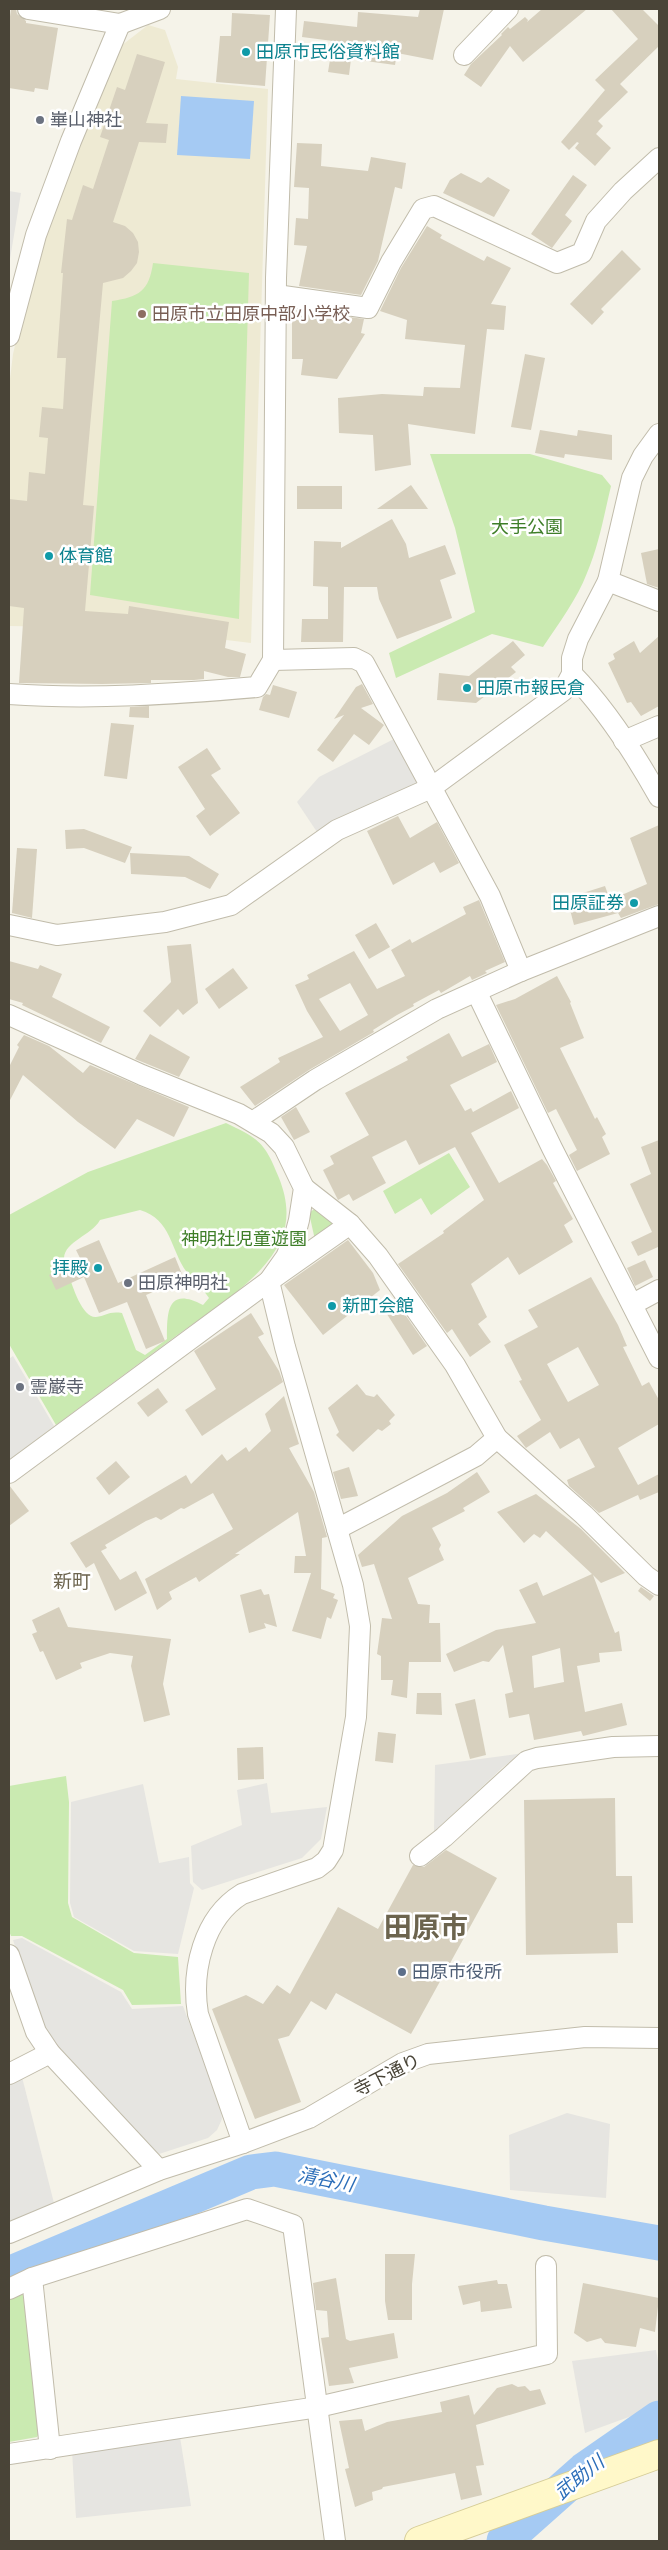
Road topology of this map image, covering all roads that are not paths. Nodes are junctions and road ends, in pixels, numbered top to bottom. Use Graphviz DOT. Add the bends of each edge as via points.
graph roads {
  1 [pos="28,9"];
  2 [pos="160,9"];
  3 [pos="286,9"];
  4 [pos="508,9"];
  5 [pos="120,24"];
  6 [pos="464,55"];
  7 [pos="659,158"];
  8 [pos="276,295"];
  9 [pos="9,336"];
  10 [pos="659,434"];
  11 [pos="608,581"];
  12 [pos="659,601"];
  13 [pos="273,660"];
  14 [pos="572,674"];
  15 [pos="9,694"];
  16 [pos="659,726"];
  17 [pos="624,741"];
  18 [pos="430,788"];
  19 [pos="659,797"];
  20 [pos="659,916"];
  21 [pos="9,925"];
  22 [pos="521,971"];
  23 [pos="477,993"];
  24 [pos="9,1014"];
  25 [pos="254,1121"];
  26 [pos="304,1188"];
  27 [pos="350,1224"];
  28 [pos="269,1280"];
  29 [pos="659,1290"];
  30 [pos="633,1304"];
  31 [pos="659,1358"];
  32 [pos="497,1438"];
  33 [pos="9,1473"];
  34 [pos="337,1529"];
  35 [pos="659,1585"];
  36 [pos="659,1746"];
  37 [pos="420,1856"];
  38 [pos="9,1955"];
  39 [pos="659,2038"];
  40 [pos="50,2053"];
  41 [pos="9,2074"];
  42 [pos="243,2143"];
  43 [pos="159,2170"];
  44 [pos="9,2232"];
  45 [pos="546,2266"];
  46 [pos="32,2278"];
  47 [pos="9,2289"];
  48 [pos="318,2407"];
  49 [pos="50,2448"];
  50 [pos="9,2454"];
  51 [pos="659,2454"];
  52 [pos="335,2541"];
  53 [pos="419,2541"];
  1 -- 5 [label="street"];
  2 -- 5 [label="street"];
  3 -- 8 [label="street"];
  4 -- 6 [label="street"];
  5 -- 9 [label="street" via="36,235"];
  7 -- 8 [label="street" via="596,221 582,253 557,263 434,206 423,209 390,262 368,308"];
  8 -- 13 [label="street"];
  10 -- 11 [label="street" via="632,478"];
  11 -- 12 [label="street"];
  11 -- 14 [label="street" via="578,639 572,658"];
  13 -- 15 [label="street" via="257,687 134,696"];
  13 -- 18 [label="street" via="354,658 364,662"];
  14 -- 17 [label="street" via="588,690"];
  14 -- 18 [label="street" via="563,691"];
  16 -- 17 [label="street"];
  17 -- 19 [label="street"];
  18 -- 21 [label="street" via="337,830 230,905 165,922 57,935"];
  18 -- 22 [label="street" via="490,896"];
  20 -- 22 [label="street"];
  22 -- 23 [label="street"];
  23 -- 25 [label="street" via="437,1009 315,1080"];
  23 -- 30 [label="street"];
  24 -- 25 [label="street" via="142,1075"];
  25 -- 26 [label="street" via="284,1147"];
  26 -- 27 [label="street"];
  26 -- 28 [label="street" via="294,1239 286,1257"];
  27 -- 28 [label="street"];
  27 -- 32 [label="street" via="378,1256 455,1365"];
  28 -- 33 [label="street"];
  28 -- 34 [label="street"];
  29 -- 30 [label="street"];
  30 -- 31 [label="street"];
  32 -- 34 [label="street" via="476,1456"];
  32 -- 35 [label="street"];
  34 -- 42 [label="street" via="353,1585 360,1626 356,1717 333,1850 317,1868 232,1900 214,1922 200,1952 195,1997 198,2014"];
  36 -- 37 [label="street" via="613,1747 526,1761"];
  38 -- 40 [label="street" via="36,2032"];
  39 -- 42 [label="street, 寺下通り" via="585,2037 428,2054 403,2063 308,2118"];
  40 -- 41 [label="street"];
  40 -- 43 [label="street"];
  42 -- 43 [label="street, 寺下通り"];
  43 -- 44 [label="street, 寺下通り"];
  45 -- 48 [label="street" via="547,2354"];
  46 -- 47 [label="street"];
  46 -- 48 [label="street" via="247,2210 293,2225"];
  46 -- 49 [label="street"];
  48 -- 49 [label="street"];
  48 -- 52 [label="street"];
  49 -- 50 [label="street"];
  51 -- 53 [label="street"];
}
